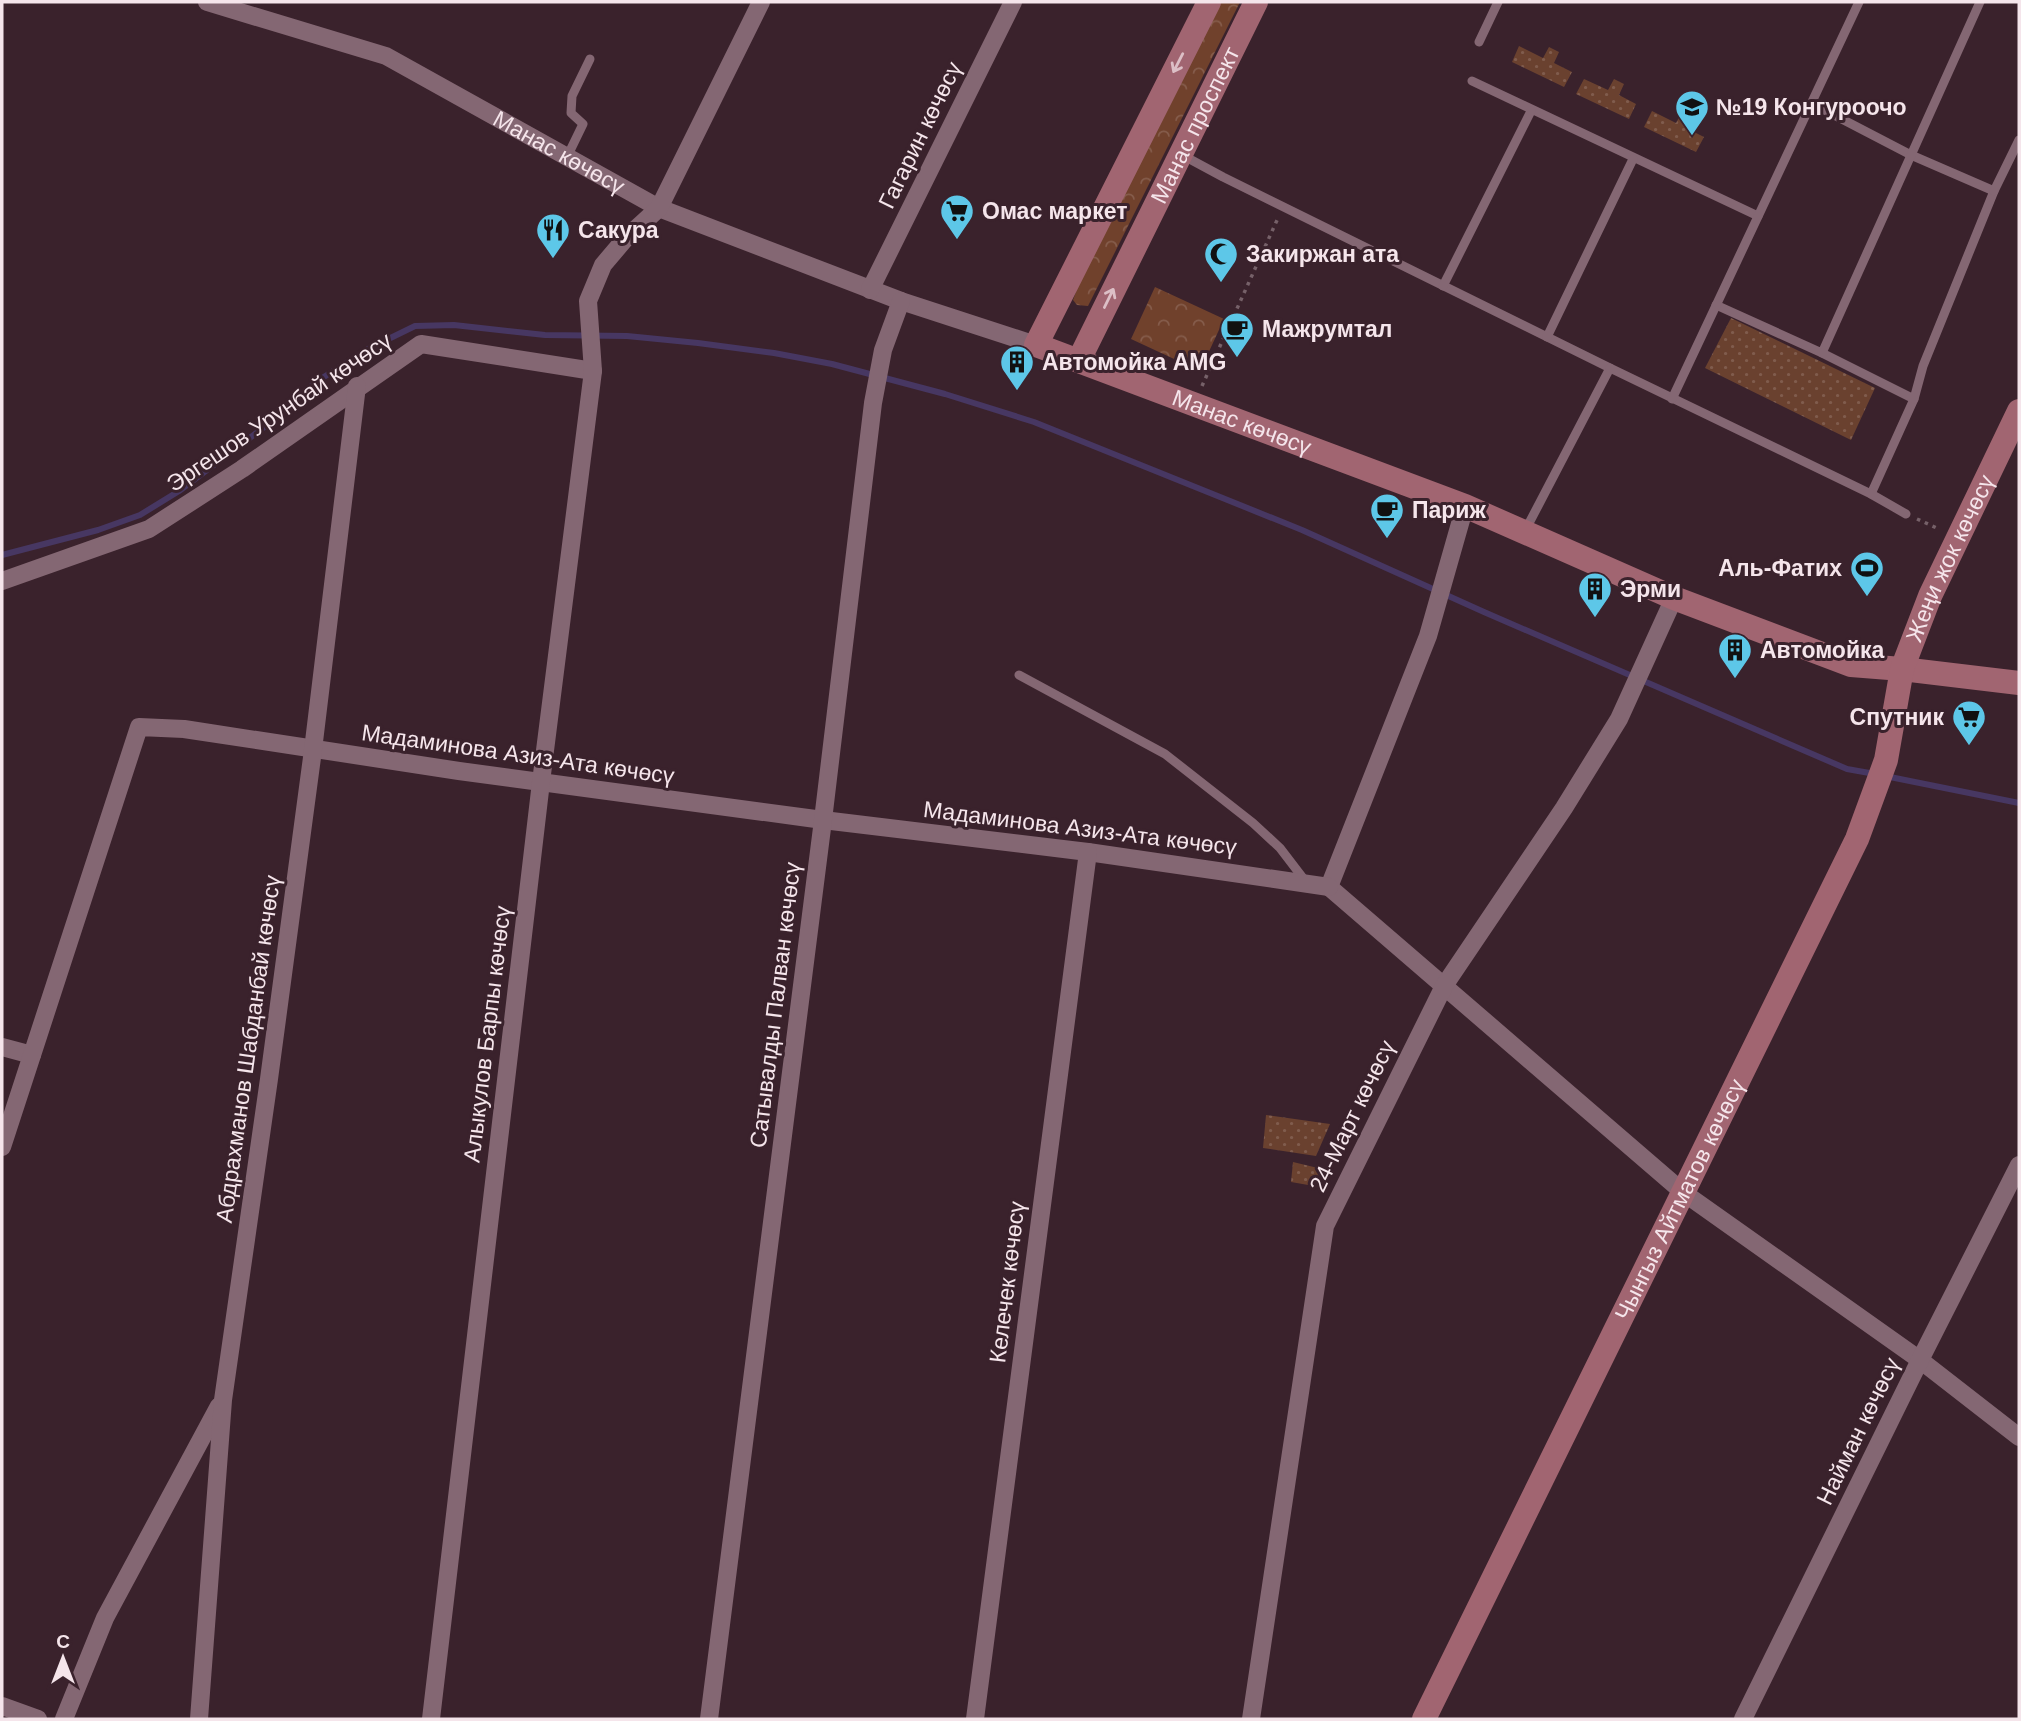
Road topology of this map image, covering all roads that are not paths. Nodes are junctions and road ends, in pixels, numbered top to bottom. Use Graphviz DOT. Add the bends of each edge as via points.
graph roads {
  1 [pos="207,2"];
  2 [pos="761,2"];
  3 [pos="1013,2"];
  4 [pos="1209,2"];
  5 [pos="1255,2"];
  6 [pos="1499,2"];
  7 [pos="1859,2"];
  8 [pos="1980,2"];
  9 [pos="242,7"];
  10 [pos="1479,42"];
  11 [pos="590,59"];
  12 [pos="1472,81"];
  13 [pos="1811,103"];
  14 [pos="1531,111"];
  15 [pos="2019,140"];
  16 [pos="1180,153"];
  17 [pos="1911,155"];
  18 [pos="567,157"];
  19 [pos="1633,159"];
  20 [pos="1994,191"];
  21 [pos="659,208"];
  22 [pos="1758,216"];
  23 [pos="1443,286"];
  24 [pos="870,290"];
  25 [pos="901,301"];
  26 [pos="1716,305"];
  27 [pos="1547,337"];
  28 [pos="1036,345"];
  29 [pos="1822,353"];
  30 [pos="1079,360"];
  31 [pos="592,363"];
  32 [pos="1610,368"];
  33 [pos="357,386"];
  34 [pos="1672,400"];
  35 [pos="1914,400"];
  36 [pos="2019,411"];
  37 [pos="1871,494"];
  38 [pos="1465,506"];
  39 [pos="1906,514"];
  40 [pos="1525,531"];
  41 [pos="2,581"];
  42 [pos="1674,598"];
  43 [pos="1902,669"];
  44 [pos="1019,675"];
  45 [pos="2019,683"];
  46 [pos="313,751"];
  47 [pos="541,782"];
  48 [pos="823,820"];
  49 [pos="1088,852"];
  50 [pos="1307,884"];
  51 [pos="1329,887"];
  52 [pos="1444,986"];
  53 [pos="2,1047"];
  54 [pos="32,1055"];
  55 [pos="2,1147"];
  56 [pos="2019,1165"];
  57 [pos="1684,1194"];
  58 [pos="1920,1360"];
  59 [pos="222,1400"];
  60 [pos="2019,1437"];
  61 [pos="2,1706"];
  62 [pos="38,1719"];
  63 [pos="64,1719"];
  64 [pos="199,1719"];
  65 [pos="431,1719"];
  66 [pos="709,1719"];
  67 [pos="975,1719"];
  68 [pos="1251,1719"];
  69 [pos="1424,1719"];
  70 [pos="1743,1719"];
  1 -- 9 [label="street, Манас көчөсү"];
  2 -- 21 [label="street"];
  3 -- 24 [label="street, Гагарин көчөсү"];
  4 -- 28 [label="main road, one-way"];
  5 -- 16 [label="main road, Манас проспект"];
  6 -- 10 [label="lane"];
  7 -- 13 [label="lane"];
  8 -- 17 [label="lane"];
  9 -- 18 [label="street, Манас көчөсү" via="386,56"];
  11 -- 18 [label="lane" via="572,96 571,113 583,124"];
  12 -- 14 [label="lane"];
  13 -- 17 [label="lane"];
  13 -- 22 [label="lane"];
  14 -- 19 [label="lane"];
  14 -- 23 [label="lane"];
  15 -- 20 [label="lane"];
  16 -- 23 [label="lane"];
  30 -- 16 [label="main road, Манас проспект, one-way"];
  17 -- 20 [label="lane"];
  17 -- 29 [label="lane"];
  18 -- 21 [label="street, Манас көчөсү"];
  19 -- 22 [label="lane"];
  19 -- 27 [label="lane"];
  20 -- 35 [label="lane" via="1923,366"];
  21 -- 24 [label="street, Манас көчөсү"];
  21 -- 31 [label="street, Алыкулов Барпы көчөсү" via="603,265 588,301"];
  22 -- 26 [label="lane"];
  23 -- 27 [label="lane"];
  24 -- 25 [label="street, Манас көчөсү"];
  25 -- 28 [label="street, Манас көчөсү"];
  25 -- 48 [label="street, Сатывалды Палван көчөсү" via="883,351 873,402"];
  26 -- 29 [label="lane"];
  26 -- 34 [label="lane"];
  27 -- 32 [label="lane"];
  28 -- 30 [label="main road, Манас көчөсү"];
  29 -- 35 [label="lane"];
  30 -- 38 [label="main road, Манас көчөсү"];
  31 -- 33 [label="street, Эргешов Урунбай көчөсү" via="421,344"];
  31 -- 47 [label="street, Алыкулов Барпы көчөсү"];
  32 -- 34 [label="lane"];
  32 -- 40 [label="lane"];
  33 -- 41 [label="street, Эргешов Урунбай көчөсү" via="149,529"];
  33 -- 46 [label="street, Абдрахманов Шабданбай көчөсү"];
  34 -- 37 [label="lane"];
  35 -- 37 [label="lane"];
  36 -- 43 [label="main road, Жеңи жок көчөсү" via="1930,596"];
  37 -- 39 [label="lane"];
  38 -- 40 [label="main road, Манас көчөсү"];
  38 -- 51 [label="street" via="1428,636"];
  40 -- 42 [label="main road, Манас көчөсү"];
  42 -- 43 [label="main road, Манас көчөсү" via="1851,665"];
  42 -- 52 [label="street, 24-Март көчөсү" via="1619,719"];
  43 -- 45 [label="main road, Манас көчөсү"];
  43 -- 57 [label="main road, Чынгыз Айтматов көчөсү" via="1886,760 1857,839"];
  44 -- 50 [label="lane" via="1165,754 1253,823 1280,848"];
  46 -- 47 [label="street, Мадаминова Азиз-Ата көчөсү"];
  46 -- 54 [label="street, Мадаминова Азиз-Ата көчөсү" via="184,729 139,727"];
  46 -- 59 [label="street, Абдрахманов Шабданбай көчөсү"];
  47 -- 48 [label="street, Мадаминова Азиз-Ата көчөсү"];
  47 -- 65 [label="street, Алыкулов Барпы көчөсү"];
  48 -- 49 [label="street, Мадаминова Азиз-Ата көчөсү"];
  48 -- 66 [label="street, Сатывалды Палван көчөсү"];
  49 -- 50 [label="street, Мадаминова Азиз-Ата көчөсү"];
  49 -- 67 [label="street, Келечек көчөсү"];
  50 -- 51 [label="street, Мадаминова Азиз-Ата көчөсү"];
  51 -- 52 [label="street"];
  52 -- 57 [label="street"];
  52 -- 68 [label="street, 24-Март көчөсү" via="1325,1226"];
  53 -- 54 [label="street"];
  54 -- 55 [label="street, Мадаминова Азиз-Ата көчөсү"];
  56 -- 58 [label="street, Найман көчөсү"];
  57 -- 58 [label="street"];
  57 -- 69 [label="main road, Чынгыз Айтматов көчөсү"];
  58 -- 60 [label="street"];
  58 -- 70 [label="street, Найман көчөсү"];
  59 -- 63 [label="street" via="105,1618"];
  59 -- 64 [label="street, Абдрахманов Шабданбай көчөсү"];
  61 -- 62 [label="street"];
}
